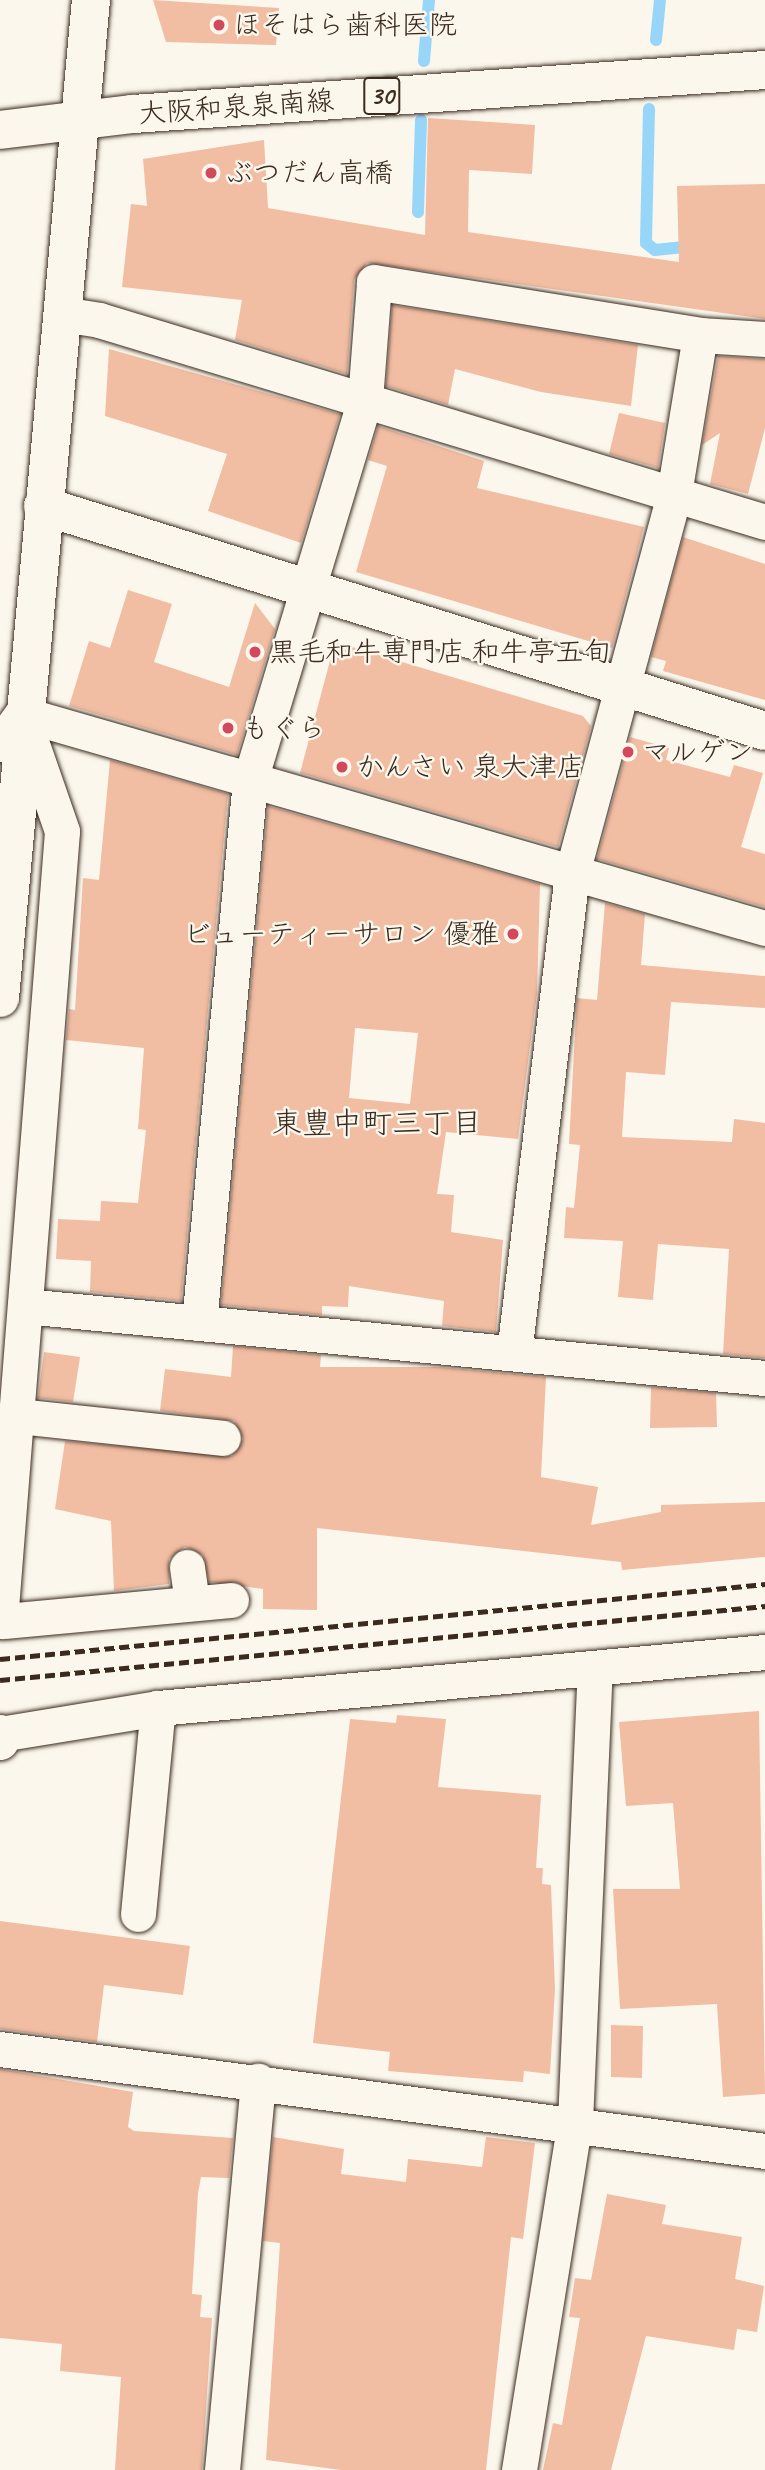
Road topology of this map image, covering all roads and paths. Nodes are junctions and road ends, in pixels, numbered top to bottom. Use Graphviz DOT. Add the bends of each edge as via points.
graph roads {
  1 [pos="91,0"];
  2 [pos="765,69"];
  3 [pos="75,120"];
  4 [pos="0,130"];
  5 [pos="62,314"];
  6 [pos="700,335"];
  7 [pos="765,339"];
  8 [pos="365,400"];
  9 [pos="674,494"];
  10 [pos="43,506"];
  11 [pos="765,522"];
  12 [pos="304,590"];
  13 [pos="621,687"];
  14 [pos="11,729"];
  15 [pos="765,732"];
  16 [pos="250,780"];
  17 [pos="572,873"];
  18 [pos="765,928"];
  19 [pos="0,998"];
  20 [pos="25,1306"];
  21 [pos="199,1323"];
  22 [pos="514,1353"];
  23 [pos="765,1377"];
  24 [pos="18,1416"];
  25 [pos="223,1438"];
  26 [pos="187,1567"];
  27 [pos="231,1600"];
  28 [pos="192,1604"];
  29 [pos="2,1621"];
  30 [pos="765,1653"];
  31 [pos="595,1670"];
  32 [pos="158,1708"];
  33 [pos="0,1734"];
  34 [pos="0,1741"];
  35 [pos="138,1914"];
  36 [pos="0,2049"];
  37 [pos="258,2081"];
  38 [pos="575,2122"];
  39 [pos="765,2151"];
  40 [pos="222,2470"];
  41 [pos="519,2470"];
  1 -- 3 [label="street"];
  2 -- 3 [label="street, 大阪和泉泉南線 / 30"];
  3 -- 4 [label="street, 大阪和泉泉南線 / 30"];
  3 -- 5 [label="street"];
  5 -- 8 [label="street" via="99,320"];
  5 -- 10 [label="street"];
  6 -- 7 [label="street"];
  6 -- 8 [label="street" via="374,282"];
  6 -- 9 [label="street"];
  8 -- 9 [label="street"];
  8 -- 12 [label="street"];
  9 -- 11 [label="street"];
  9 -- 13 [label="street"];
  10 -- 12 [label="street"];
  10 -- 14 [label="street"];
  12 -- 13 [label="street"];
  12 -- 16 [label="street"];
  13 -- 15 [label="street"];
  13 -- 17 [label="street"];
  14 -- 16 [label="street"];
  14 -- 19 [label="street" via="12,860"];
  14 -- 20 [label="street" via="62,831"];
  16 -- 17 [label="street"];
  16 -- 21 [label="street"];
  17 -- 18 [label="street"];
  17 -- 22 [label="street"];
  20 -- 21 [label="street"];
  20 -- 24 [label="street"];
  21 -- 22 [label="street"];
  22 -- 23 [label="street"];
  24 -- 25 [label="street"];
  24 -- 29 [label="street"];
  26 -- 28 [label="street"];
  27 -- 28 [label="street"];
  28 -- 29 [label="street"];
  30 -- 31 [label="street"];
  31 -- 32 [label="street"];
  31 -- 38 [label="street"];
  32 -- 33 [label="street"];
  32 -- 35 [label="street"];
  33 -- 34 [label="street"];
  36 -- 37 [label="street"];
  37 -- 38 [label="street"];
  37 -- 40 [label="street"];
  38 -- 39 [label="street"];
  38 -- 41 [label="street"];
}
